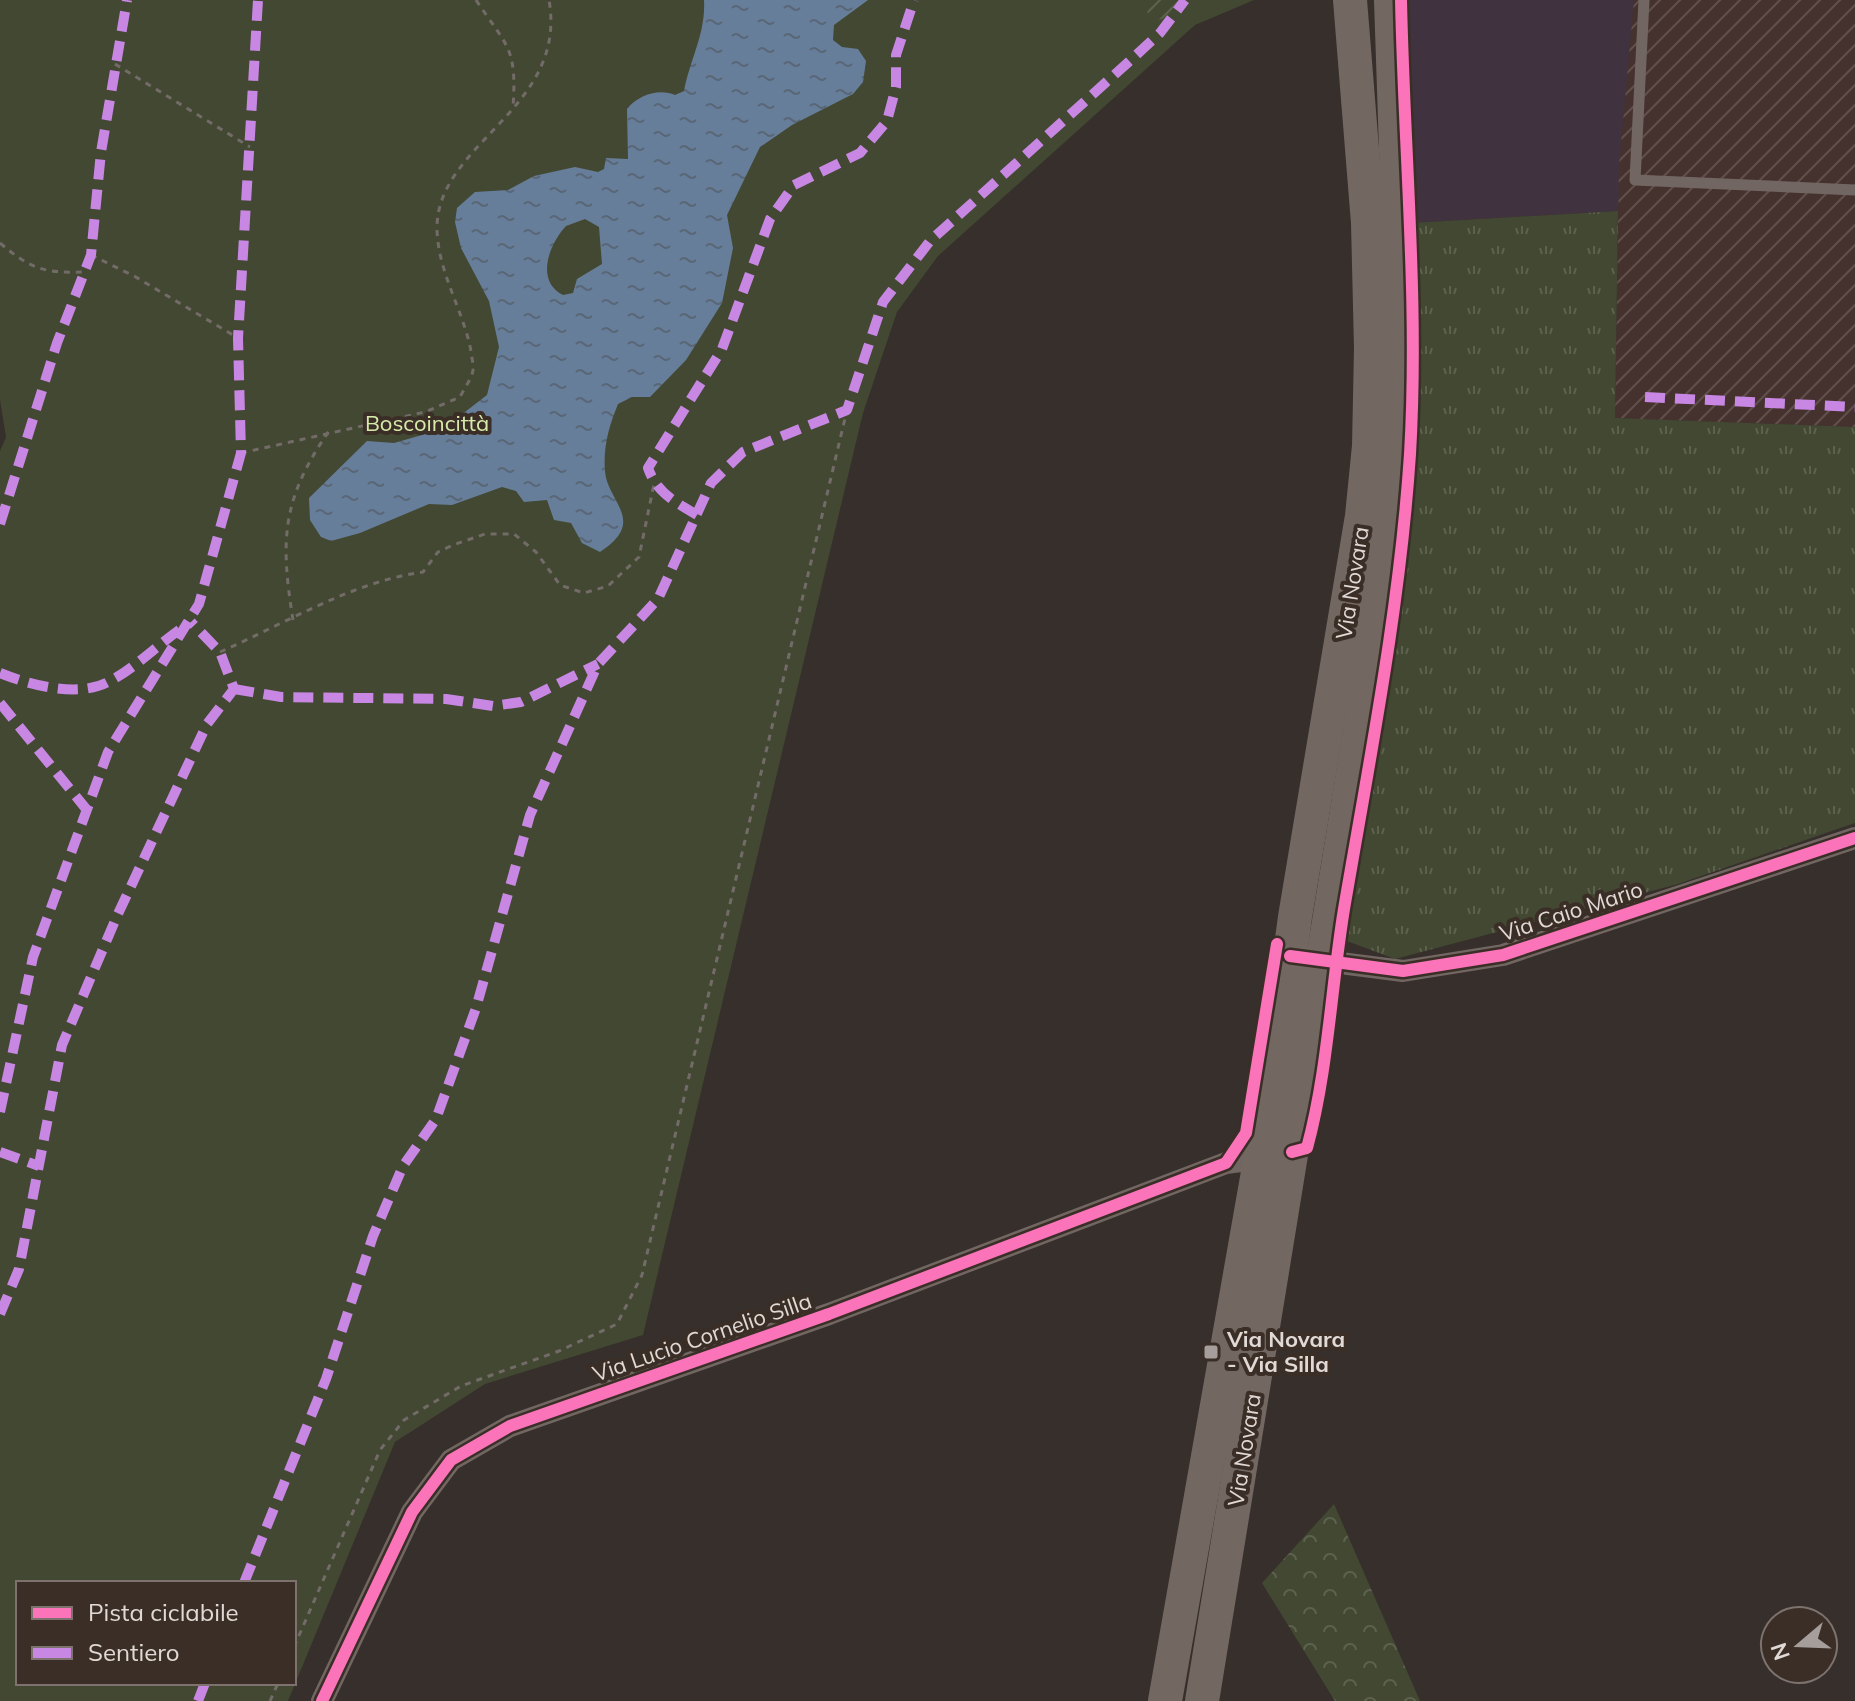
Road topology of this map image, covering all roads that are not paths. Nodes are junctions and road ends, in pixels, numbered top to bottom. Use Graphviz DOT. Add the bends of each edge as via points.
graph roads {
  1 [pos="1350,0"];
  2 [pos="1391,0"];
  3 [pos="1400,0"];
  4 [pos="1644,0"];
  5 [pos="1346,119"];
  6 [pos="1855,190"];
  7 [pos="1353,205"];
  8 [pos="1355,250"];
  9 [pos="1855,838"];
  10 [pos="1325,957"];
  11 [pos="1289,965"];
  12 [pos="1292,1152"];
  13 [pos="1258,1160"];
  14 [pos="322,1701"];
  15 [pos="1165,1701"];
  16 [pos="1202,1701"];
  1 -- 11 [label="main road, Via Novara" via="1368,223 1369,446 1360,532"];
  2 -- 10 [label="main road, Via Novara" via="1403,359 1398,489"];
  3 -- 10 [label="lane" via="1414,336 1405,519 1395,615 1338,945"];
  4 -- 6 [label="lane" via="1635,180"];
  5 -- 7 [label="lane"];
  8 -- 11 [label="lane" via="1361,369 1356,470 1342,585 1277,944"];
  9 -- 10 [label="street, Via Caio Mario" via="1503,955 1403,971"];
  10 -- 11 [label="street, Via Caio Mario"];
  10 -- 12 [label="main road, Via Novara"];
  11 -- 13 [label="main road, Via Novara"];
  12 -- 13 [label="street"];
  12 -- 16 [label="main road, Via Novara"];
  13 -- 14 [label="street, Via Lucio Cornelio Silla" via="1226,1163 829,1314 562,1407 498,1433 451,1460 412,1512"];
  13 -- 15 [label="main road, Via Novara"];
}
